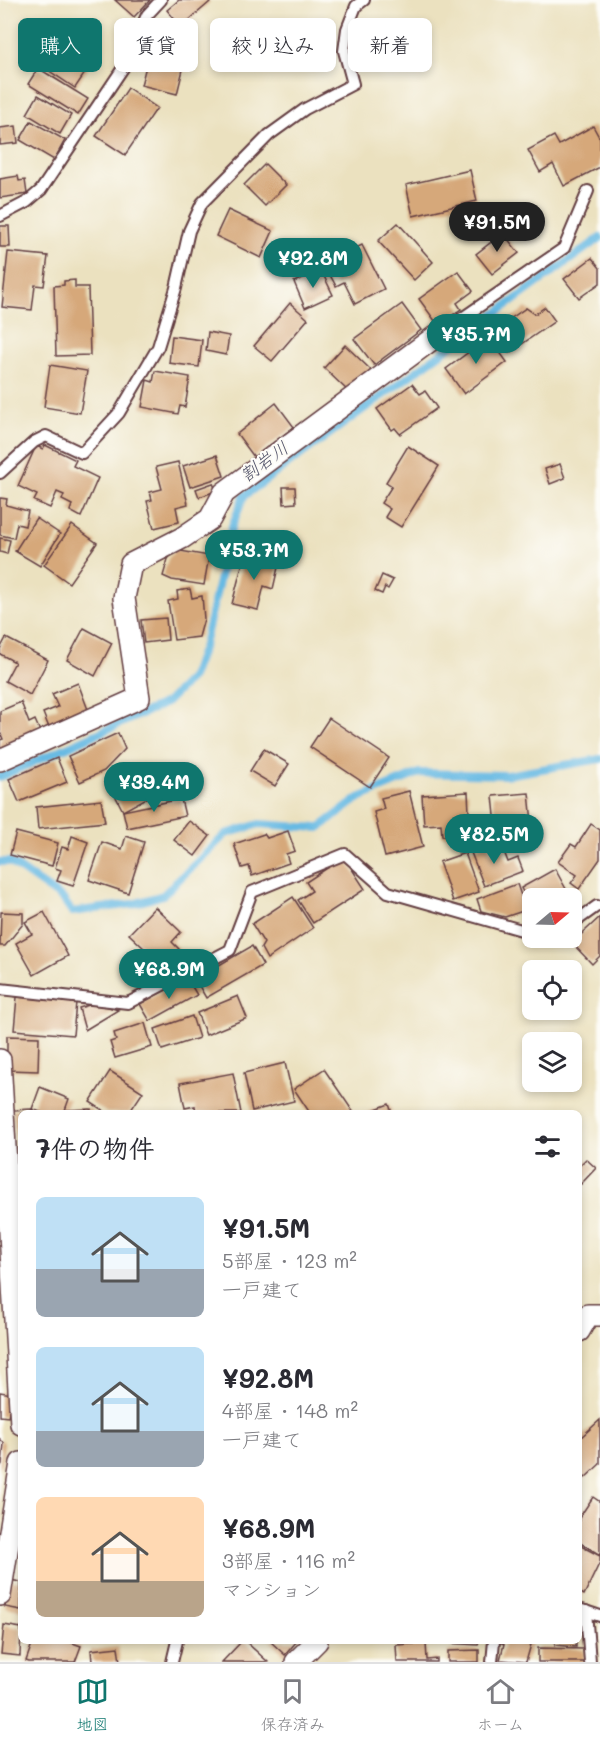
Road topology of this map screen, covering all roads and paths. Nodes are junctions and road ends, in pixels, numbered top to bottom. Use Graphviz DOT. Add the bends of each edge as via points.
graph roads {
  1 [pos="160,0"];
  2 [pos="364,0"];
  3 [pos="588,191"];
  4 [pos="0,216"];
  5 [pos="439,334"];
  6 [pos="0,472"];
  7 [pos="0,760"];
  8 [pos="597,906"];
  9 [pos="582,917"];
  10 [pos="522,930"];
  11 [pos="0,989"];
  12 [pos="0,1060"];
  13 [pos="600,1315"];
  14 [pos="582,1326"];
  15 [pos="18,1372"];
  16 [pos="18,1478"];
  17 [pos="3,1561"];
  18 [pos="0,1595"];
  19 [pos="583,1610"];
  20 [pos="600,1616"];
  21 [pos="176,1644"];
  22 [pos="314,1644"];
  23 [pos="494,1644"];
  24 [pos="172,1662"];
  25 [pos="296,1662"];
  26 [pos="492,1662"];
  27 [pos="590,1662"];
  1 -- 4 [label="lane" via="147,15 123,68 41,190"];
  2 -- 6 [label="lane" via="356,6 344,51 353,84 305,109 269,135 202,203 189,231 158,347 119,413 82,453 46,436"];
  3 -- 5 [label="lane" via="564,248"];
  5 -- 7 [label="street" via="224,493 210,519 132,564 124,598 139,698"];
  8 -- 9 [label="lane"];
  10 -- 11 [label="lane" via="388,892 345,854 252,892 230,950 128,1003"];
  12 -- 15 [label="street"];
  13 -- 14 [label="street" via="588,1315"];
  16 -- 17 [label="street"];
  17 -- 18 [label="street"];
  19 -- 20 [label="lane"];
  19 -- 27 [label="lane"];
  21 -- 24 [label="lane"];
  22 -- 25 [label="street"];
  23 -- 26 [label="lane"];
}
